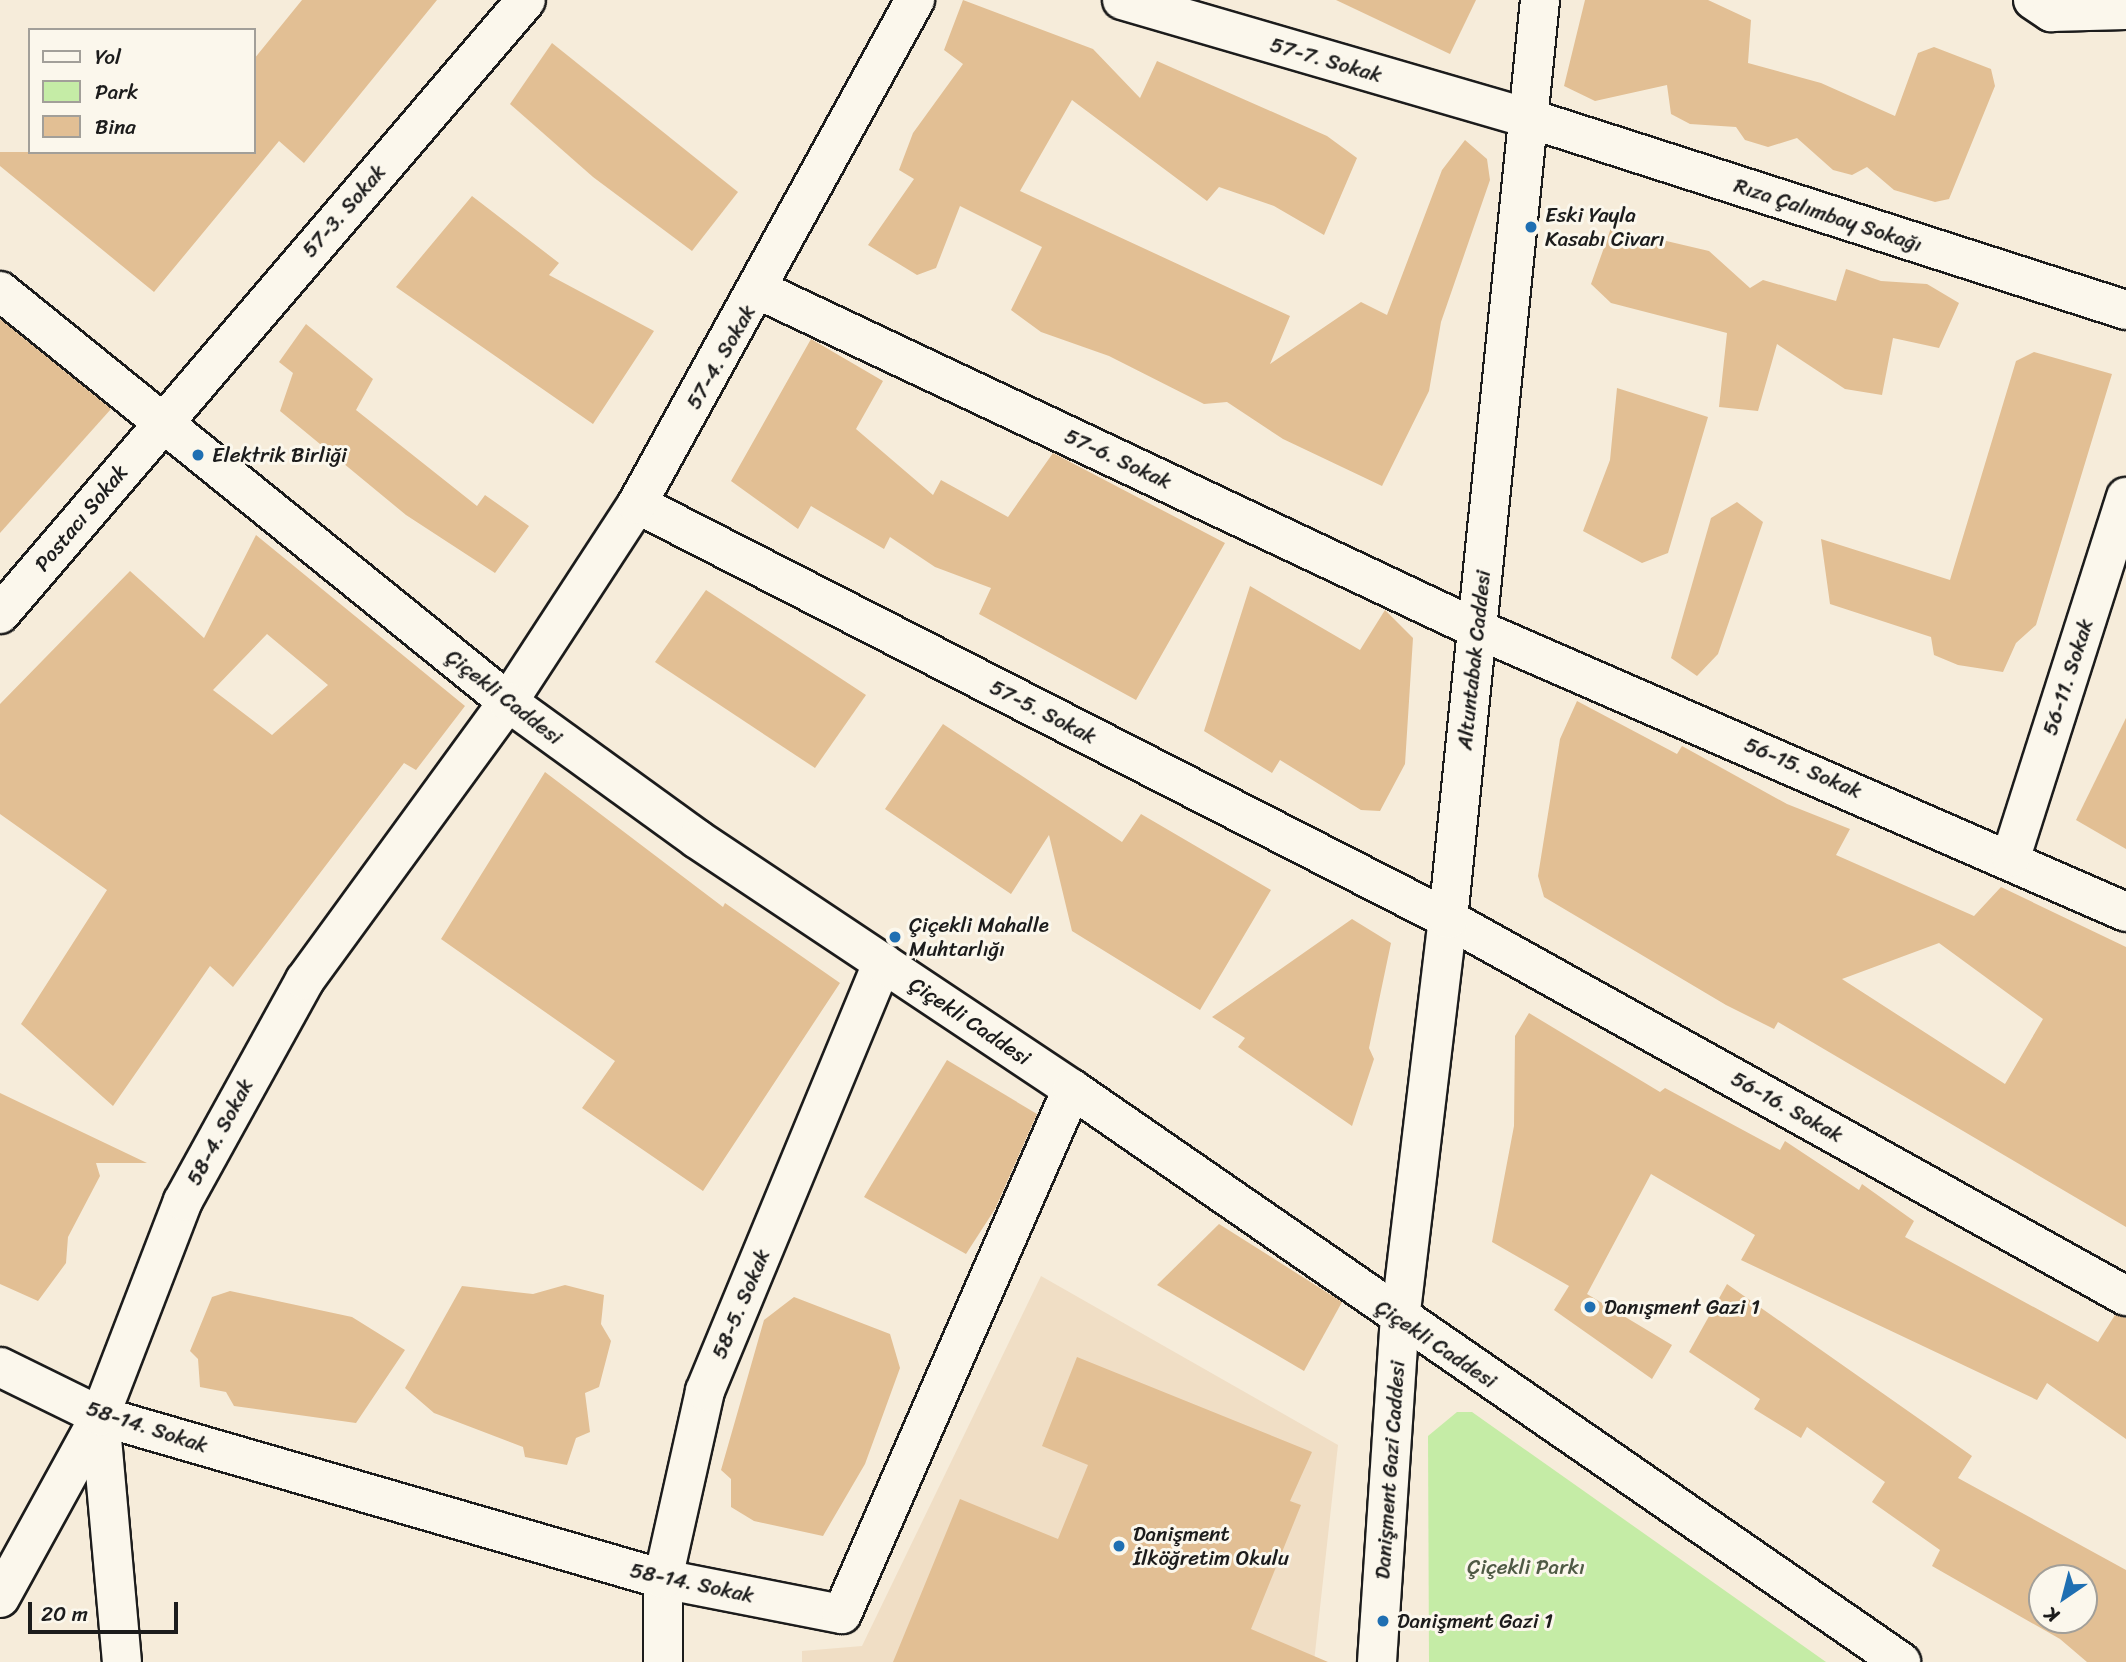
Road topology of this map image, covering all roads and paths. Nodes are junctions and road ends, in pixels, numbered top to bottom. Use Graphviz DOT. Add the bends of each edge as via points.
graph roads {
  1 [pos="526,0"];
  2 [pos="915,0"];
  3 [pos="1122,0"];
  4 [pos="1540,0"];
  5 [pos="2049,3"];
  6 [pos="2126,10"];
  7 [pos="1531,119"];
  8 [pos="760,290"];
  9 [pos="0,291"];
  10 [pos="2126,310"];
  11 [pos="163,422"];
  12 [pos="2126,496"];
  13 [pos="637,504"];
  14 [pos="0,614"];
  15 [pos="1477,629"];
  16 [pos="508,702"];
  17 [pos="2011,857"];
  18 [pos="2126,912"];
  19 [pos="1448,919"];
  20 [pos="883,962"];
  21 [pos="1072,1089"];
  22 [pos="2126,1296"];
  23 [pos="1400,1320"];
  24 [pos="0,1367"];
  25 [pos="100,1416"];
  26 [pos="663,1579"];
  27 [pos="0,1598"];
  28 [pos="122,1662"];
  29 [pos="663,1662"];
  30 [pos="1377,1662"];
  31 [pos="1901,1662"];
  1 -- 11 [label="street, 57-3. Sokak"];
  2 -- 8 [label="street, 57-4. Sokak"];
  3 -- 7 [label="street, 57-7. Sokak"];
  4 -- 7 [label="street, Altuntabak Caddesi"];
  5 -- 6 [label="street"];
  7 -- 10 [label="street, Rıza Çalımbay Sokağı"];
  7 -- 15 [label="street, Altuntabak Caddesi"];
  8 -- 13 [label="street, 57-4. Sokak"];
  8 -- 15 [label="street, 57-6. Sokak"];
  9 -- 11 [label="street, Çiçekli Caddesi"];
  11 -- 14 [label="street, Postacı Sokak"];
  11 -- 16 [label="street, Çiçekli Caddesi"];
  12 -- 17 [label="street, 56-11. Sokak"];
  13 -- 16 [label="street, 57-4. Sokak"];
  13 -- 19 [label="street, 57-5. Sokak"];
  15 -- 17 [label="street, 56-15. Sokak"];
  15 -- 19 [label="street, Altuntabak Caddesi"];
  16 -- 20 [label="street, Çiçekli Caddesi"];
  16 -- 25 [label="street, 58-4. Sokak" via="305,980 230,1110 183,1202"];
  17 -- 18 [label="street, 56-15. Sokak"];
  19 -- 22 [label="street, 56-16. Sokak"];
  19 -- 23 [label="street, Altuntabak Caddesi"];
  20 -- 21 [label="street, Çiçekli Caddesi"];
  20 -- 26 [label="street, 58-5. Sokak" via="705,1391"];
  21 -- 23 [label="street, Çiçekli Caddesi"];
  21 -- 26 [label="street, 58-14. Sokak" via="842,1614"];
  23 -- 30 [label="street, Danişment Gazi Caddesi"];
  23 -- 31 [label="street, Çiçekli Caddesi"];
  24 -- 25 [label="street, 58-14. Sokak"];
  25 -- 26 [label="street, 58-14. Sokak"];
  25 -- 27 [label="street, 58-4. Sokak"];
  25 -- 28 [label="street"];
  26 -- 29 [label="street, 58-5. Sokak"];
}
